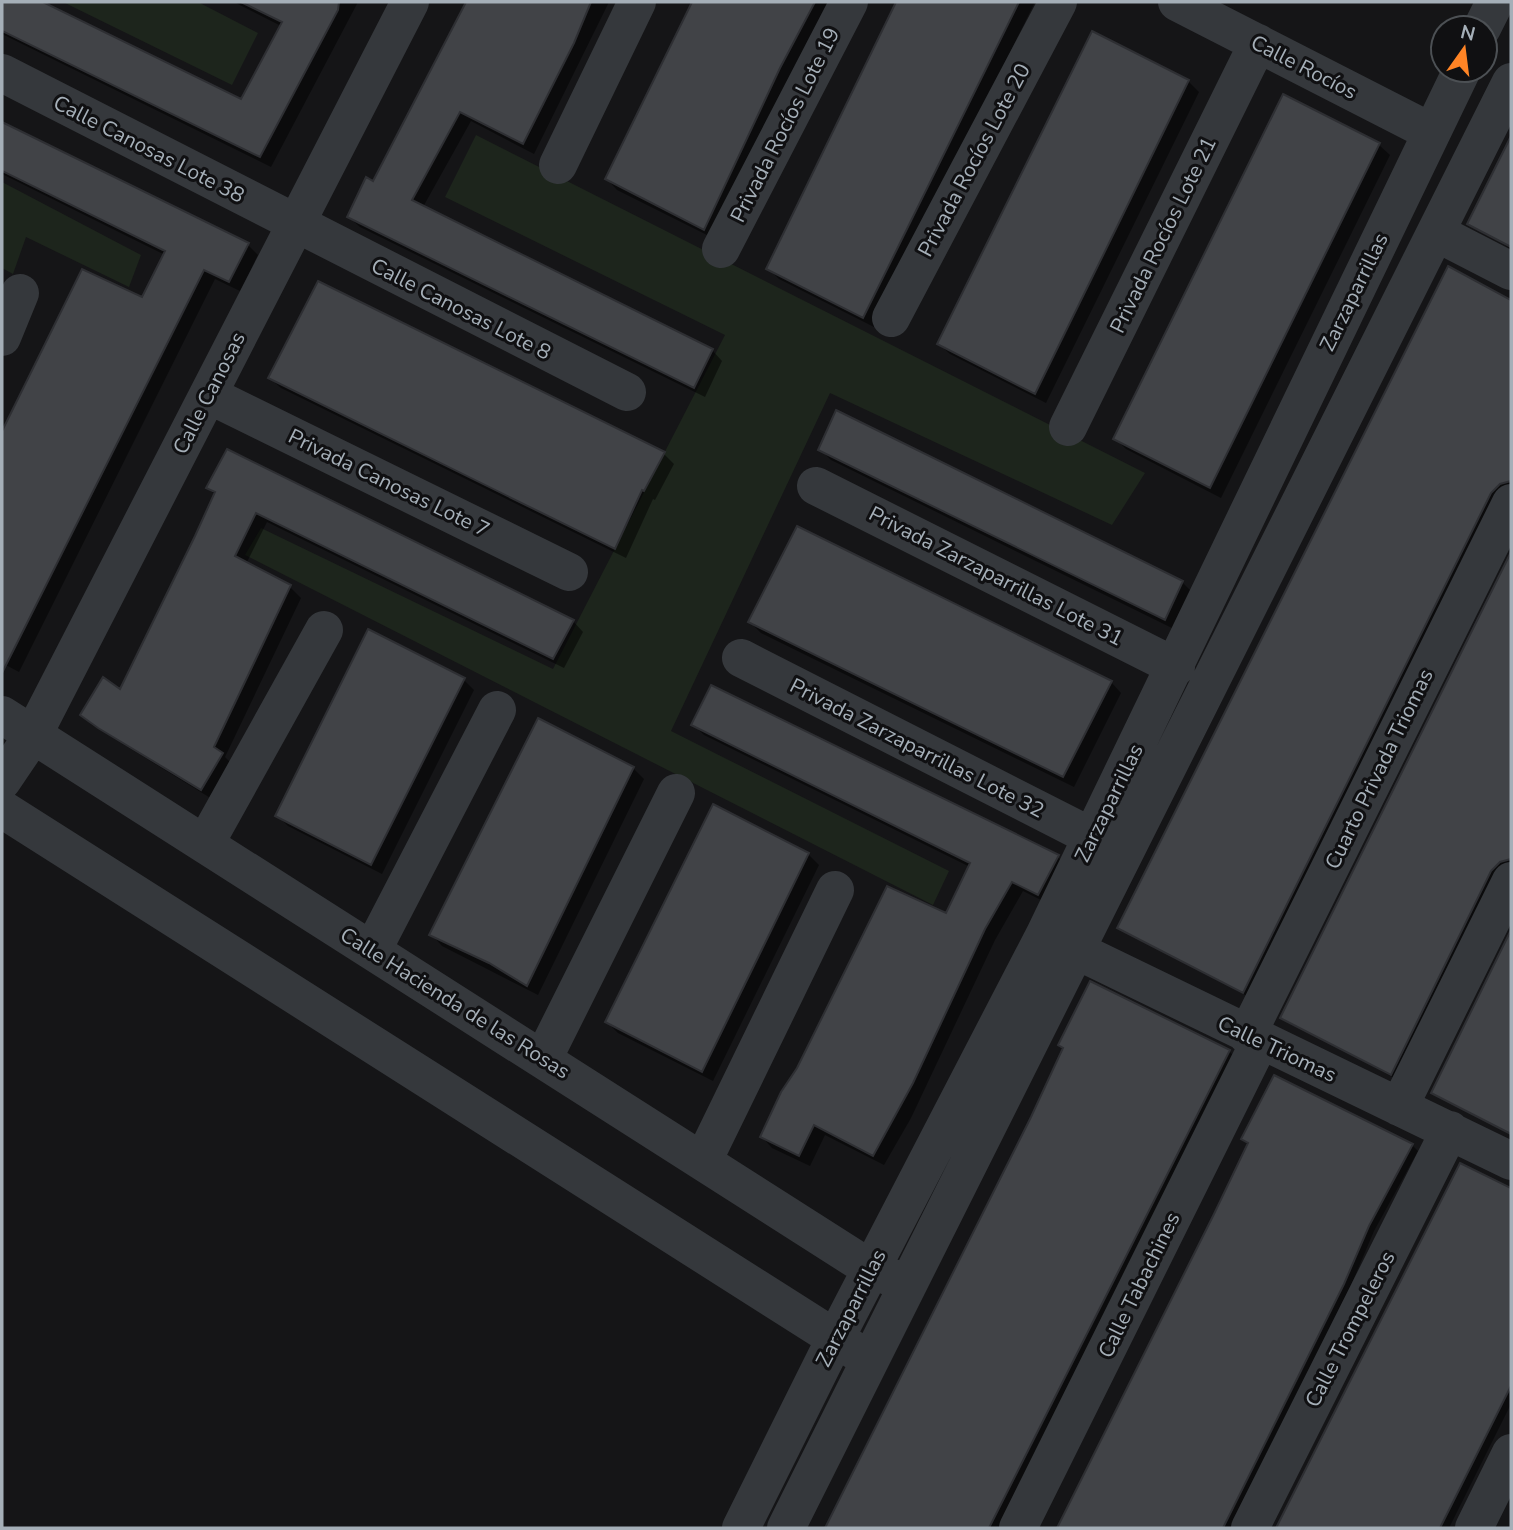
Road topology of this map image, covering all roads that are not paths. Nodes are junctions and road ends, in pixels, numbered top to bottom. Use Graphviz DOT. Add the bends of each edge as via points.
graph roads {
  1 [pos="410,2"];
  2 [pos="637,2"];
  3 [pos="849,2"];
  4 [pos="1058,2"];
  5 [pos="1177,2"];
  6 [pos="1258,43"];
  7 [pos="2,73"];
  8 [pos="1511,82"];
  9 [pos="1455,84"];
  10 [pos="1431,132"];
  11 [pos="558,165"];
  12 [pos="295,225"];
  13 [pos="1437,233"];
  14 [pos="722,249"];
  15 [pos="1511,271"];
  16 [pos="20,293"];
  17 [pos="891,318"];
  18 [pos="2,337"];
  19 [pos="627,392"];
  20 [pos="209,394"];
  21 [pos="1068,427"];
  22 [pos="816,486"];
  23 [pos="1511,503"];
  24 [pos="569,572"];
  25 [pos="324,630"];
  26 [pos="741,659"];
  27 [pos="1175,667"];
  28 [pos="497,710"];
  29 [pos="2,715"];
  30 [pos="33,735"];
  31 [pos="2,781"];
  32 [pos="676,793"];
  33 [pos="2,809"];
  34 [pos="1092,837"];
  35 [pos="205,844"];
  36 [pos="1511,881"];
  37 [pos="835,890"];
  38 [pos="1060,943"];
  39 [pos="372,951"];
  40 [pos="1253,1038"];
  41 [pos="543,1059"];
  42 [pos="1399,1107"];
  43 [pos="1450,1130"];
  44 [pos="703,1161"];
  45 [pos="1511,1161"];
  46 [pos="871,1269"];
  47 [pos="910,1286"];
  48 [pos="835,1339"];
  49 [pos="870,1360"];
  50 [pos="1511,1453"];
  51 [pos="741,1528"];
  52 [pos="786,1528"];
  53 [pos="1018,1528"];
  54 [pos="1250,1528"];
  55 [pos="1474,1528"];
  1 -- 12 [label="street, Calle Canosas"];
  2 -- 11 [label="street"];
  3 -- 14 [label="street, Privada Rocíos Lote 19"];
  4 -- 17 [label="street, Privada Rocíos Lote 20"];
  5 -- 6 [label="street, Calle Rocíos"];
  6 -- 10 [label="street, Calle Rocíos"];
  6 -- 21 [label="street, Privada Rocíos Lote 21"];
  7 -- 12 [label="street, Calle Canosas Lote 38"];
  8 -- 13 [label="street, Zarzaparrillas"];
  9 -- 10 [label="street, Zarzaparrillas"];
  10 -- 27 [label="street, Zarzaparrillas"];
  12 -- 19 [label="street, Calle Canosas Lote 8"];
  12 -- 20 [label="street, Calle Canosas"];
  13 -- 15 [label="street"];
  13 -- 38 [label="street, Zarzaparrillas"];
  16 -- 18 [label="street"];
  20 -- 24 [label="street, Privada Canosas Lote 7"];
  20 -- 30 [label="street, Calle Canosas"];
  22 -- 27 [label="street, Privada Zarzaparrillas Lote 31"];
  23 -- 40 [label="street, Cuarto Privada Triomas"];
  25 -- 35 [label="street"];
  26 -- 34 [label="street, Privada Zarzaparrillas Lote 32"];
  27 -- 34 [label="street, Zarzaparrillas"];
  28 -- 39 [label="street"];
  29 -- 30 [label="street, Calle Hacienda de las Rosas"];
  30 -- 31 [label="street, Calle Canosas"];
  30 -- 35 [label="street, Calle Hacienda de las Rosas"];
  32 -- 41 [label="street"];
  33 -- 48 [label="street"];
  34 -- 38 [label="street, Zarzaparrillas"];
  35 -- 39 [label="street, Calle Hacienda de las Rosas"];
  36 -- 42 [label="street"];
  37 -- 44 [label="street"];
  38 -- 40 [label="street, Calle Triomas"];
  38 -- 46 [label="street, Zarzaparrillas"];
  38 -- 47 [label="street, Zarzaparrillas"];
  39 -- 41 [label="street, Calle Hacienda de las Rosas"];
  40 -- 42 [label="street, Calle Triomas"];
  40 -- 53 [label="street, Calle Tabachines"];
  41 -- 44 [label="street, Calle Hacienda de las Rosas"];
  42 -- 43 [label="street, Calle Triomas"];
  43 -- 45 [label="street, Calle Triomas"];
  43 -- 54 [label="street, Calle Trompeleros"];
  44 -- 46 [label="street, Calle Hacienda de las Rosas"];
  46 -- 47 [label="street, Calle Hacienda de las Rosas"];
  46 -- 48 [label="street, Zarzaparrillas"];
  47 -- 49 [label="street, Zarzaparrillas"];
  48 -- 49 [label="street"];
  48 -- 51 [label="street, Zarzaparrillas"];
  49 -- 52 [label="street, Zarzaparrillas"];
  50 -- 55 [label="street"];
}
